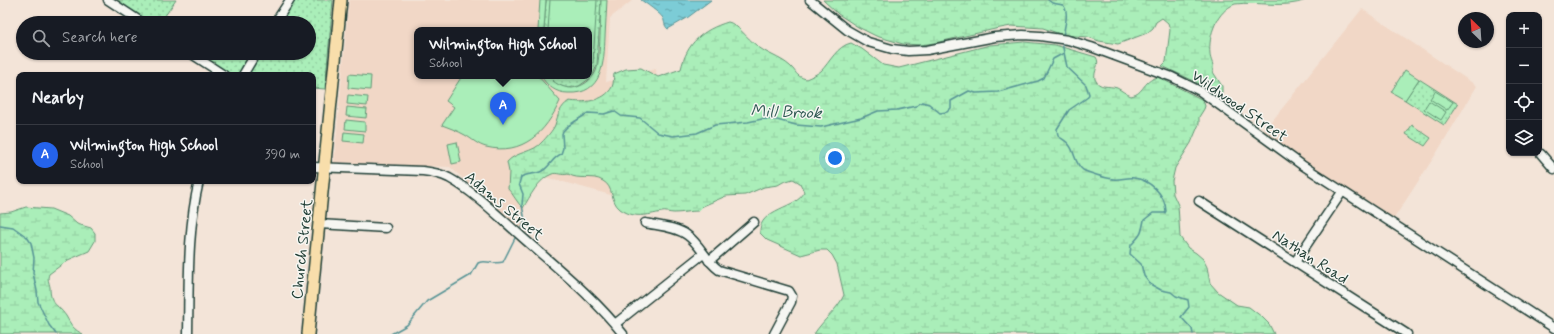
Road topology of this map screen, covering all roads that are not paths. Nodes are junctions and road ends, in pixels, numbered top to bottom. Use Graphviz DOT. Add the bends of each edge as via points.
graph roads {
  1 [pos="108,0"];
  2 [pos="290,0"];
  3 [pos="341,0"];
  4 [pos="810,0"];
  5 [pos="132,16"];
  6 [pos="280,16"];
  7 [pos="201,60"];
  8 [pos="252,60"];
  9 [pos="219,72"];
  10 [pos="245,72"];
  11 [pos="1542,155"];
  12 [pos="316,167"];
  13 [pos="325,167"];
  14 [pos="1554,169"];
  15 [pos="199,184"];
  16 [pos="1342,192"];
  17 [pos="1199,201"];
  18 [pos="754,222"];
  19 [pos="645,223"];
  20 [pos="320,224"];
  21 [pos="386,228"];
  22 [pos="704,254"];
  23 [pos="709,261"];
  24 [pos="1296,262"];
  25 [pos="615,324"];
  26 [pos="1554,328"];
  27 [pos="188,334"];
  28 [pos="308,334"];
  29 [pos="622,334"];
  30 [pos="774,334"];
  31 [pos="1407,334"];
  1 -- 5 [label="street"];
  2 -- 6 [label="street"];
  3 -- 13 [label="main road, Church Street"];
  4 -- 16 [label="street, Wildwood Street" via="855,35 878,46 897,50 927,50 1002,36 1029,36 1068,40 1142,65 1191,86"];
  7 -- 9 [label="street"];
  8 -- 10 [label="street"];
  11 -- 14 [label="street"];
  12 -- 13 [label="street, Adams Street"];
  13 -- 20 [label="main road, Church Street"];
  13 -- 25 [label="street, Adams Street" via="423,171 449,178 484,203 591,299"];
  15 -- 27 [label="street" via="189,264"];
  16 -- 24 [label="street"];
  16 -- 26 [label="street, Wildwood Street"];
  17 -- 24 [label="street, Nathan Road"];
  18 -- 23 [label="street"];
  19 -- 22 [label="street" via="685,234"];
  20 -- 21 [label="street"];
  20 -- 28 [label="main road, Church Street"];
  22 -- 23 [label="street"];
  22 -- 25 [label="street"];
  23 -- 30 [label="street" via="721,271 790,292 791,302"];
  24 -- 31 [label="street, Nathan Road"];
  25 -- 29 [label="street, Adams Street"];
}
